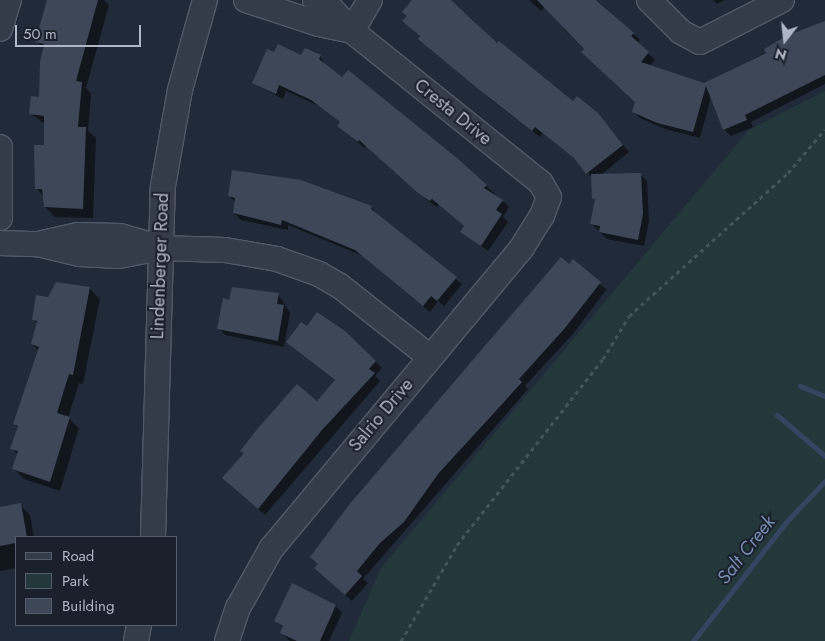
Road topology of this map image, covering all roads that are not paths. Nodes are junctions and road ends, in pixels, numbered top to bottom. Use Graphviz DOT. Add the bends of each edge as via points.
graph roads {
  1 [pos="9,0"];
  2 [pos="205,0"];
  3 [pos="246,0"];
  4 [pos="315,0"];
  5 [pos="370,0"];
  6 [pos="649,0"];
  7 [pos="782,0"];
  8 [pos="0,29"];
  9 [pos="352,31"];
  10 [pos="0,147"];
  11 [pos="549,197"];
  12 [pos="0,218"];
  13 [pos="0,243"];
  14 [pos="160,248"];
  15 [pos="430,357"];
  16 [pos="153,536"];
  17 [pos="139,626"];
  18 [pos="136,641"];
  19 [pos="227,641"];
  1 -- 8 [label="street"];
  2 -- 14 [label="street, Lindenberger Road" via="173,124 163,186"];
  3 -- 9 [label="street, Cresta Drive" via="319,24"];
  4 -- 9 [label="street, Cresta Drive" via="328,5"];
  5 -- 9 [label="street"];
  6 -- 7 [label="street" via="681,32 700,42"];
  9 -- 11 [label="street, Cresta Drive" via="541,183"];
  10 -- 12 [label="street"];
  11 -- 15 [label="street, Salrio Drive" via="542,216 521,249"];
  13 -- 14 [label="street" via="38,244 78,235 120,236"];
  14 -- 15 [label="street" via="258,254 319,274 360,299"];
  14 -- 16 [label="street, Lindenberger Road"];
  15 -- 19 [label="street, Salrio Drive" via="271,549 238,608"];
  17 -- 18 [label="street"];
}
